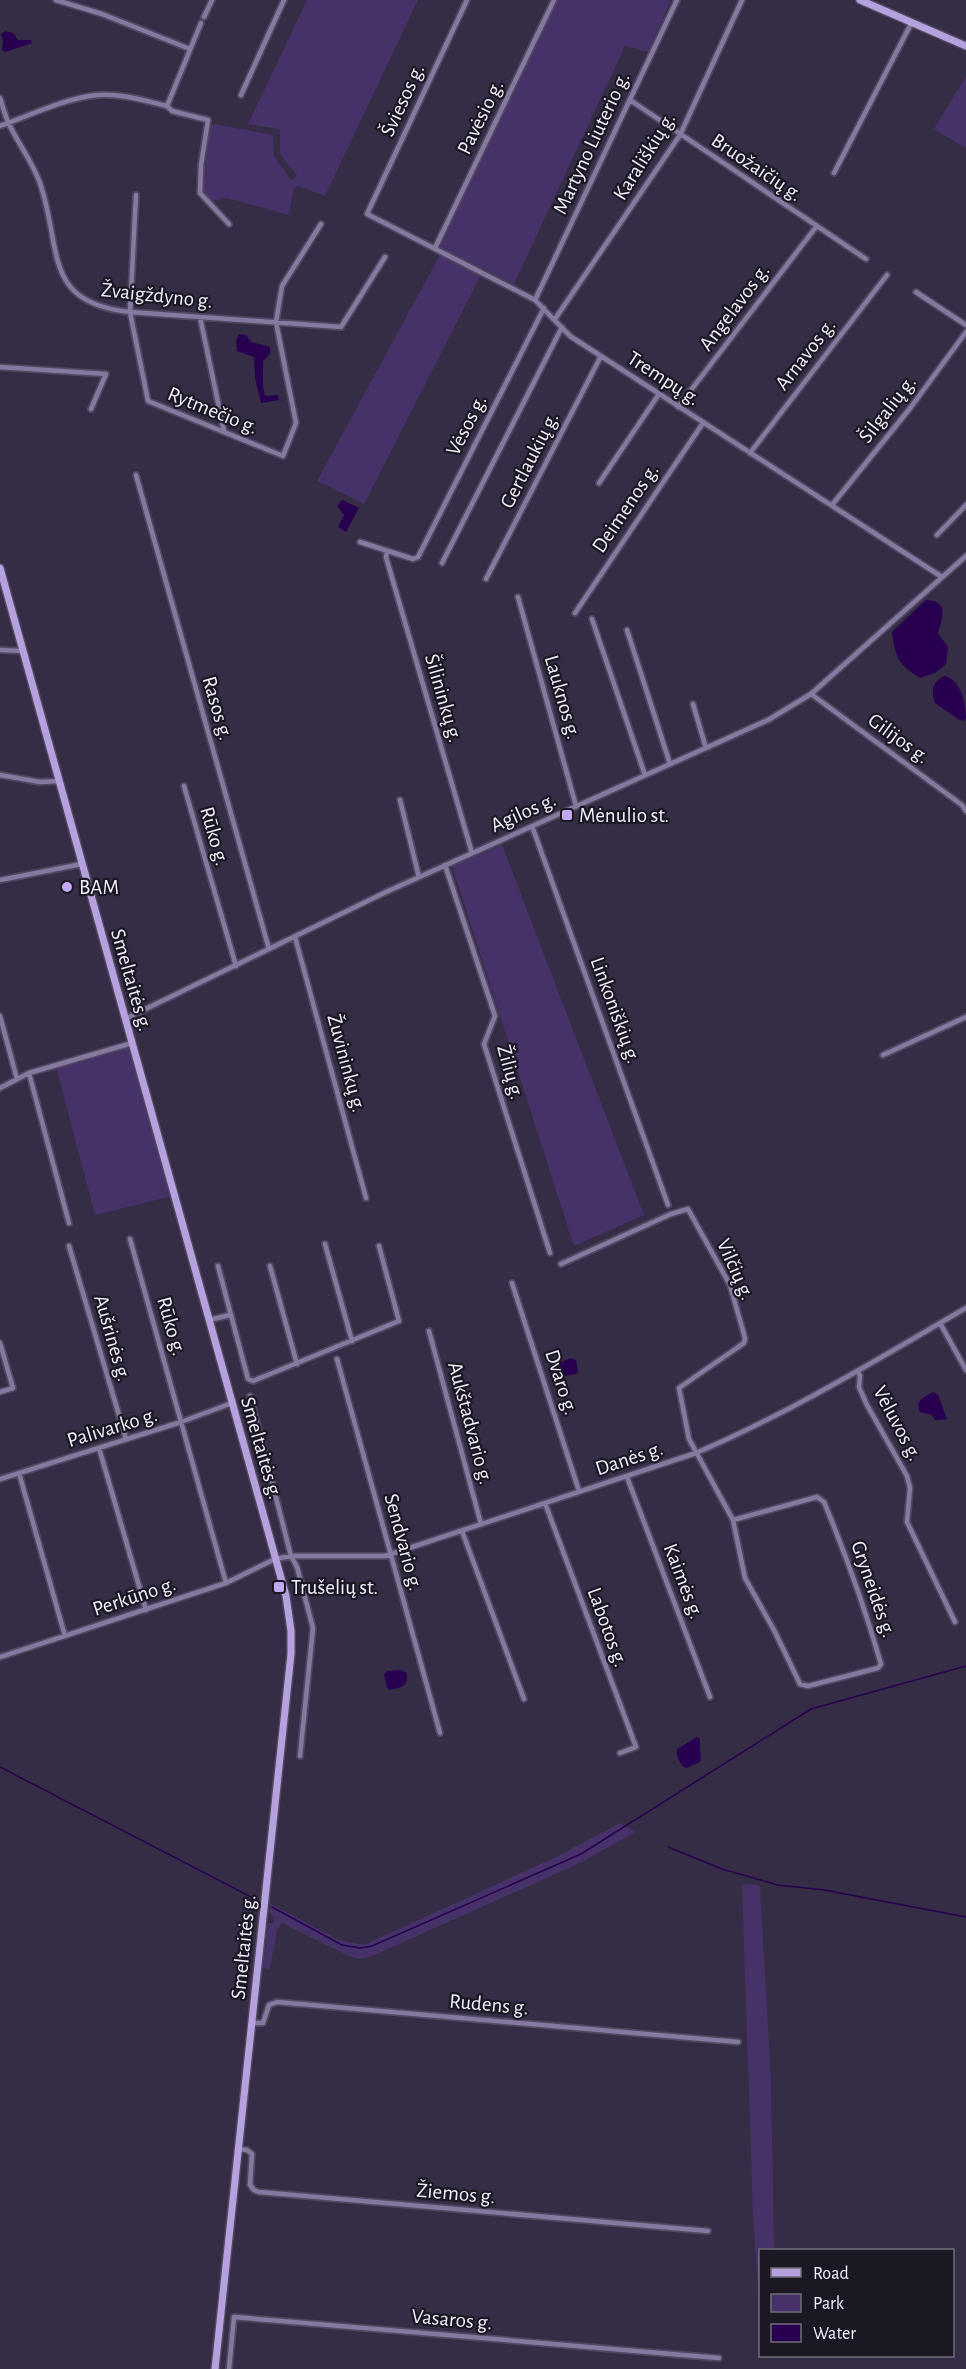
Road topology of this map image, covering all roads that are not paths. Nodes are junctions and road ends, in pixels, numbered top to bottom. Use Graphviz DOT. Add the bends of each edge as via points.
graph roads {
  1 [pos="56,0"];
  2 [pos="212,0"];
  3 [pos="284,0"];
  4 [pos="467,0"];
  5 [pos="554,0"];
  6 [pos="677,0"];
  7 [pos="742,0"];
  8 [pos="860,0"];
  9 [pos="204,17"];
  10 [pos="912,22"];
  11 [pos="201,23"];
  12 [pos="966,46"];
  13 [pos="190,49"];
  14 [pos="241,95"];
  15 [pos="0,98"];
  16 [pos="630,100"];
  17 [pos="167,106"];
  18 [pos="8,123"];
  19 [pos="0,126"];
  20 [pos="680,135"];
  21 [pos="834,173"];
  22 [pos="136,195"];
  23 [pos="367,214"];
  24 [pos="229,224"];
  25 [pos="321,224"];
  26 [pos="816,227"];
  27 [pos="435,248"];
  28 [pos="386,257"];
  29 [pos="866,259"];
  30 [pos="887,275"];
  31 [pos="916,292"];
  32 [pos="535,300"];
  33 [pos="544,308"];
  34 [pos="130,312"];
  35 [pos="200,317"];
  36 [pos="555,319"];
  37 [pos="276,322"];
  38 [pos="966,325"];
  39 [pos="562,327"];
  40 [pos="966,333"];
  41 [pos="601,356"];
  42 [pos="0,367"];
  43 [pos="659,394"];
  44 [pos="678,407"];
  45 [pos="91,409"];
  46 [pos="703,423"];
  47 [pos="224,431"];
  48 [pos="750,453"];
  49 [pos="136,475"];
  50 [pos="598,483"];
  51 [pos="832,505"];
  52 [pos="966,505"];
  53 [pos="937,535"];
  54 [pos="360,542"];
  55 [pos="387,551"];
  56 [pos="966,556"];
  57 [pos="442,563"];
  58 [pos="0,568"];
  59 [pos="942,577"];
  60 [pos="486,579"];
  61 [pos="518,597"];
  62 [pos="575,613"];
  63 [pos="592,619"];
  64 [pos="627,630"];
  65 [pos="0,650"];
  66 [pos="23,651"];
  67 [pos="811,694"];
  68 [pos="693,704"];
  69 [pos="706,748"];
  70 [pos="670,764"];
  71 [pos="0,775"];
  72 [pos="645,775"];
  73 [pos="59,781"];
  74 [pos="184,786"];
  75 [pos="400,800"];
  76 [pos="576,806"];
  77 [pos="966,811"];
  78 [pos="532,826"];
  79 [pos="472,853"];
  80 [pos="82,864"];
  81 [pos="446,865"];
  82 [pos="419,877"];
  83 [pos="0,880"];
  84 [pos="295,938"];
  85 [pos="269,949"];
  86 [pos="236,966"];
  87 [pos="0,1016"];
  88 [pos="966,1017"];
  89 [pos="125,1019"];
  90 [pos="132,1042"];
  91 [pos="883,1055"];
  92 [pos="29,1073"];
  93 [pos="17,1079"];
  94 [pos="0,1088"];
  95 [pos="366,1198"];
  96 [pos="668,1205"];
  97 [pos="69,1223"];
  98 [pos="130,1239"];
  99 [pos="325,1244"];
  100 [pos="69,1246"];
  101 [pos="379,1246"];
  102 [pos="550,1253"];
  103 [pos="561,1264"];
  104 [pos="218,1266"];
  105 [pos="270,1266"];
  106 [pos="512,1283"];
  107 [pos="966,1308"];
  108 [pos="230,1315"];
  109 [pos="209,1320"];
  110 [pos="940,1323"];
  111 [pos="429,1331"];
  112 [pos="352,1341"];
  113 [pos="0,1343"];
  114 [pos="337,1359"];
  115 [pos="297,1364"];
  116 [pos="966,1370"];
  117 [pos="858,1371"];
  118 [pos="0,1392"];
  119 [pos="250,1396"];
  120 [pos="232,1403"];
  121 [pos="181,1422"];
  122 [pos="126,1439"];
  123 [pos="99,1448"];
  124 [pos="696,1453"];
  125 [pos="19,1473"];
  126 [pos="627,1477"];
  127 [pos="0,1479"];
  128 [pos="579,1491"];
  129 [pos="545,1503"];
  130 [pos="734,1520"];
  131 [pos="481,1524"];
  132 [pos="462,1531"];
  133 [pos="390,1554"];
  134 [pos="291,1556"];
  135 [pos="275,1559"];
  136 [pos="226,1583"];
  137 [pos="146,1610"];
  138 [pos="956,1622"];
  139 [pos="65,1636"];
  140 [pos="0,1657"];
  141 [pos="710,1697"];
  142 [pos="524,1699"];
  143 [pos="440,1733"];
  144 [pos="620,1753"];
  145 [pos="300,1756"];
  146 [pos="252,2023"];
  147 [pos="738,2042"];
  148 [pos="238,2149"];
  149 [pos="708,2231"];
  150 [pos="719,2358"];
  151 [pos="215,2369"];
  152 [pos="229,2369"];
  1 -- 13 [label="street"];
  2 -- 9 [label="street"];
  3 -- 14 [label="street"];
  4 -- 23 [label="street, Šviesos g."];
  5 -- 27 [label="street, Pavėsio g."];
  6 -- 16 [label="street, Martyno Liuterio g."];
  7 -- 20 [label="street, Karališkių g."];
  8 -- 10 [label="main road"];
  10 -- 12 [label="main road"];
  10 -- 21 [label="street"];
  11 -- 13 [label="street"];
  13 -- 17 [label="street"];
  15 -- 18 [label="street, Žvaigždyno g."];
  16 -- 20 [label="street, Bruožaičių g."];
  16 -- 32 [label="street, Martyno Liuterio g."];
  17 -- 18 [label="street" via="98,95"];
  17 -- 24 [label="street" via="172,111 208,120 200,193"];
  18 -- 19 [label="street"];
  18 -- 34 [label="street, Žvaigždyno g." via="40,184 66,282 88,303 106,310"];
  20 -- 26 [label="street, Bruožaičių g."];
  20 -- 36 [label="street, Karališkių g."];
  22 -- 34 [label="street"];
  23 -- 27 [label="street, Trempų g."];
  25 -- 37 [label="street" via="282,286"];
  26 -- 29 [label="street, Bruožaičių g."];
  26 -- 44 [label="street, Angelavos g."];
  27 -- 32 [label="street, Trempų g."];
  28 -- 37 [label="street, Žvaigždyno g." via="341,327"];
  30 -- 48 [label="street, Arnavos g."];
  31 -- 38 [label="street"];
  32 -- 33 [label="street, Trempų g."];
  33 -- 36 [label="street, Trempų g."];
  33 -- 55 [label="street, Vėsos g." via="418,557"];
  34 -- 35 [label="street, Žvaigždyno g."];
  34 -- 47 [label="street, Rytmečio g." via="148,401"];
  35 -- 37 [label="street, Žvaigždyno g."];
  35 -- 47 [label="street"];
  36 -- 39 [label="street, Trempų g."];
  37 -- 47 [label="street, Rytmečio g." via="296,423 283,456"];
  39 -- 41 [label="street, Trempų g."];
  39 -- 57 [label="street"];
  40 -- 51 [label="street, Šilgalių g."];
  41 -- 43 [label="street, Trempų g."];
  41 -- 60 [label="street, Gertlaukių g."];
  42 -- 45 [label="street" via="106,374"];
  43 -- 44 [label="street, Trempų g."];
  43 -- 50 [label="street"];
  44 -- 46 [label="street, Trempų g."];
  46 -- 48 [label="street, Trempų g."];
  46 -- 62 [label="street, Deimenos g."];
  48 -- 51 [label="street, Trempų g."];
  49 -- 85 [label="street, Rasos g."];
  51 -- 59 [label="street, Trempų g."];
  52 -- 53 [label="street"];
  54 -- 55 [label="street"];
  55 -- 79 [label="street, Šilininkų g."];
  56 -- 59 [label="street, Agilos g."];
  58 -- 66 [label="main road, Smeltaitės g."];
  59 -- 67 [label="street, Agilos g."];
  61 -- 76 [label="street, Lauknos g."];
  63 -- 72 [label="street"];
  64 -- 70 [label="street"];
  65 -- 66 [label="street"];
  66 -- 73 [label="main road, Smeltaitės g."];
  67 -- 69 [label="street, Agilos g." via="768,720"];
  67 -- 77 [label="street, Gilijos g."];
  68 -- 69 [label="street"];
  69 -- 70 [label="street, Agilos g."];
  70 -- 72 [label="street, Agilos g."];
  71 -- 73 [label="street" via="40,783"];
  72 -- 76 [label="street, Agilos g."];
  73 -- 80 [label="main road, Smeltaitės g."];
  74 -- 86 [label="street, Rūko g."];
  75 -- 82 [label="street"];
  76 -- 78 [label="street, Agilos g."];
  78 -- 79 [label="street, Agilos g."];
  78 -- 96 [label="street, Linkoniškių g."];
  79 -- 81 [label="street, Agilos g."];
  80 -- 83 [label="street"];
  80 -- 89 [label="main road, Smeltaitės g."];
  81 -- 82 [label="street, Agilos g."];
  81 -- 102 [label="street, Žilių g." via="495,1016 484,1044"];
  82 -- 84 [label="street, Agilos g."];
  84 -- 85 [label="street, Agilos g."];
  84 -- 95 [label="street, Žuvininkų g."];
  85 -- 86 [label="street, Agilos g."];
  86 -- 89 [label="street, Agilos g."];
  87 -- 93 [label="street"];
  88 -- 91 [label="street"];
  89 -- 90 [label="main road, Smeltaitės g."];
  90 -- 92 [label="street"];
  90 -- 109 [label="main road, Smeltaitės g."];
  92 -- 93 [label="street"];
  92 -- 97 [label="street"];
  93 -- 94 [label="street"];
  98 -- 121 [label="street, Rūko g."];
  99 -- 112 [label="street"];
  100 -- 122 [label="street, Aušrinės g."];
  101 -- 112 [label="street" via="399,1321"];
  103 -- 124 [label="street, Vilčių g." via="688,1209 730,1285 745,1338 744,1343 679,1388 689,1439"];
  104 -- 108 [label="street"];
  105 -- 115 [label="street"];
  106 -- 128 [label="street, Dvaro g."];
  107 -- 110 [label="street, Danės g."];
  108 -- 109 [label="street"];
  108 -- 115 [label="street" via="248,1379 253,1381"];
  109 -- 120 [label="main road, Smeltaitės g."];
  110 -- 116 [label="street"];
  110 -- 117 [label="street, Danės g."];
  111 -- 131 [label="street, Aukštadvario g."];
  112 -- 115 [label="street"];
  113 -- 118 [label="street" via="13,1388"];
  114 -- 133 [label="street, Sendvario g."];
  117 -- 124 [label="street, Danės g."];
  117 -- 138 [label="street, Vėluvos g." via="867,1405 907,1476 907,1522"];
  119 -- 134 [label="street"];
  120 -- 121 [label="street, Palivarko g."];
  120 -- 135 [label="main road, Smeltaitės g."];
  121 -- 122 [label="street, Palivarko g."];
  121 -- 136 [label="street, Rūko g."];
  122 -- 123 [label="street, Palivarko g."];
  123 -- 125 [label="street, Palivarko g."];
  123 -- 137 [label="street"];
  124 -- 126 [label="street, Danės g."];
  124 -- 130 [label="street, Gryneidės g."];
  125 -- 127 [label="street, Palivarko g."];
  125 -- 139 [label="street"];
  126 -- 128 [label="street, Danės g."];
  126 -- 141 [label="street, Kaimės g."];
  128 -- 129 [label="street, Danės g."];
  129 -- 131 [label="street, Danės g."];
  129 -- 144 [label="street, Labotos g." via="636,1747"];
  130 -- 130 [label="street, Gryneidės g." via="817,1497 824,1502 868,1619 881,1664 878,1668 808,1686 800,1684 745,1578"];
  131 -- 132 [label="street, Danės g."];
  132 -- 133 [label="street, Danės g."];
  132 -- 142 [label="street"];
  133 -- 134 [label="street, Danės g."];
  133 -- 143 [label="street, Sendvario g."];
  134 -- 135 [label="street, Danės g."];
  134 -- 145 [label="street" via="313,1628"];
  135 -- 136 [label="street, Perkūno g."];
  135 -- 146 [label="main road, Smeltaitės g." via="290,1615 291,1654"];
  136 -- 137 [label="street, Perkūno g."];
  137 -- 139 [label="street, Perkūno g."];
  139 -- 140 [label="street, Perkūno g."];
  146 -- 147 [label="street, Rudens g." via="263,2023 268,2005 277,2002"];
  146 -- 148 [label="main road, Smeltaitės g."];
  148 -- 149 [label="street, Žiemos g." via="252,2154 250,2185 259,2192"];
  148 -- 151 [label="main road, Smeltaitės g."];
  150 -- 152 [label="street, Vasaros g." via="234,2317"];
}
